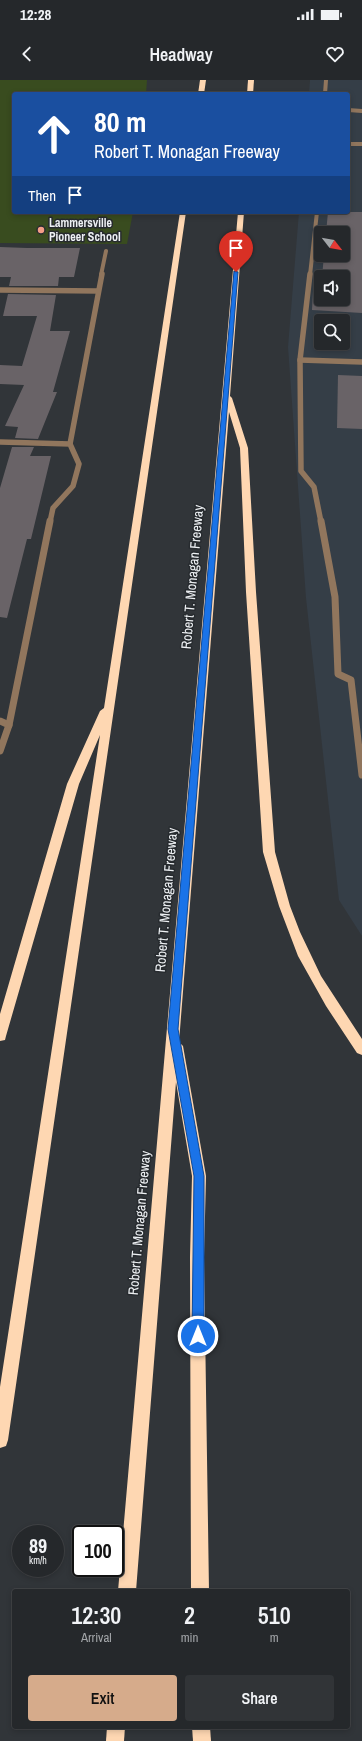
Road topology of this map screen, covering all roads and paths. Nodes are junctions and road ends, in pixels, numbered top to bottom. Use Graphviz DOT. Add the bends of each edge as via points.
graph roads {
  1 [pos="203,80"];
  2 [pos="251,80"];
  3 [pos="326,80"];
  4 [pos="201,92"];
  5 [pos="250,92"];
  6 [pos="325,92"];
  7 [pos="350,110"];
  8 [pos="362,111"];
  9 [pos="350,144"];
  10 [pos="362,144"];
  11 [pos="183,214"];
  12 [pos="241,214"];
  13 [pos="317,214"];
  14 [pos="106,251"];
  15 [pos="0,290"];
  16 [pos="98,291"];
  17 [pos="300,360"];
  18 [pos="362,362"];
  19 [pos="226,392"];
  20 [pos="0,442"];
  21 [pos="70,444"];
  22 [pos="111,695"];
  23 [pos="358,710"];
  24 [pos="0,721"];
  25 [pos="9,725"];
  26 [pos="0,751"];
  27 [pos="362,775"];
  28 [pos="173,1029"];
  29 [pos="0,1036"];
  30 [pos="362,1049"];
  31 [pos="0,1440"];
  32 [pos="127,1589"];
  33 [pos="200,1589"];
  34 [pos="116,1729"];
  35 [pos="201,1729"];
  36 [pos="115,1741"];
  37 [pos="202,1741"];
  1 -- 4 [label="highway"];
  2 -- 5 [label="highway"];
  3 -- 6 [label="street"];
  7 -- 8 [label="street"];
  9 -- 10 [label="street"];
  11 -- 22 [label="highway"];
  12 -- 19 [label="highway, Robert T. Monagan Freeway"];
  13 -- 17 [label="street"];
  14 -- 16 [label="street"];
  15 -- 16 [label="street"];
  16 -- 21 [label="street"];
  17 -- 18 [label="street"];
  17 -- 23 [label="street" via="301,471 314,487 335,597 338,674 351,680"];
  19 -- 28 [label="highway, Robert T. Monagan Freeway"];
  19 -- 30 [label="highway" via="244,448 249,569 269,852 289,922 307,962 328,1000"];
  20 -- 21 [label="street"];
  21 -- 25 [label="street" via="79,464 73,486 54,508"];
  22 -- 29 [label="highway" via="73,784"];
  22 -- 31 [label="highway"];
  23 -- 27 [label="street"];
  24 -- 25 [label="street"];
  25 -- 26 [label="street"];
  28 -- 32 [label="highway, Robert T. Monagan Freeway"];
  28 -- 33 [label="highway" via="199,1176 197,1257"];
  34 -- 36 [label="highway"];
  35 -- 37 [label="highway"];
}
